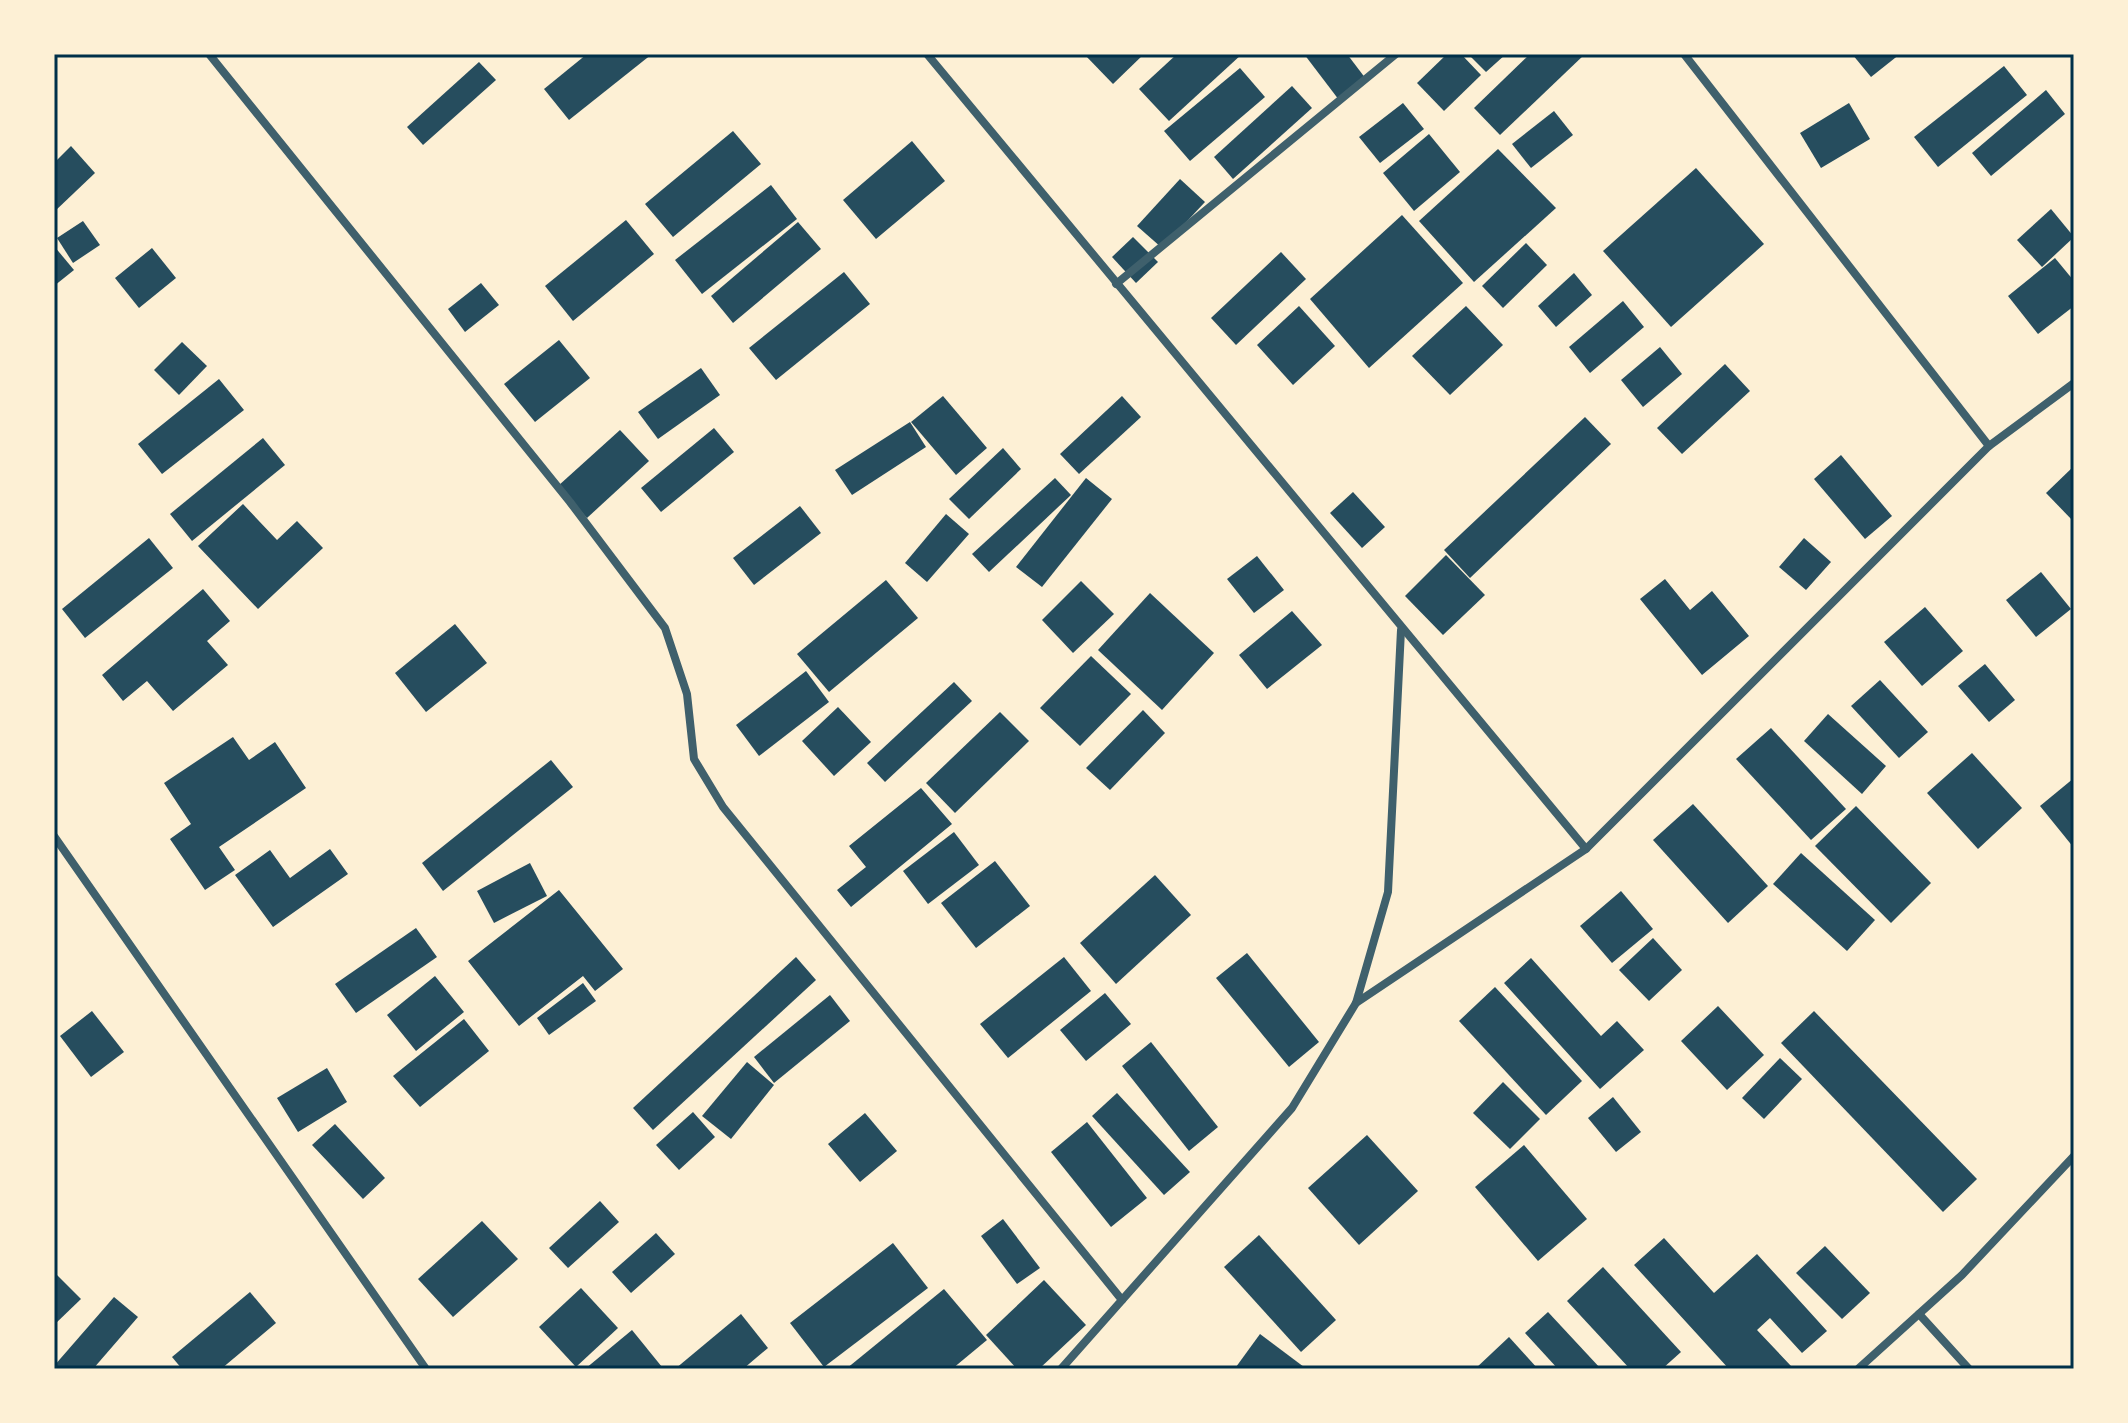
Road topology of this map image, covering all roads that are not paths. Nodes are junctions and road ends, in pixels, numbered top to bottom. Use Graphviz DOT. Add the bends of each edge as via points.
graph roads {
  1 [pos="209,54"];
  2 [pos="927,54"];
  3 [pos="1396,54"];
  4 [pos="1684,54"];
  5 [pos="1116,284"];
  6 [pos="2074,383"];
  7 [pos="1989,446"];
  8 [pos="1401,630"];
  9 [pos="54,836"];
  10 [pos="1586,849"];
  11 [pos="1356,1003"];
  12 [pos="2074,1156"];
  13 [pos="1122,1300"];
  14 [pos="1919,1314"];
  15 [pos="426,1369"];
  16 [pos="1061,1369"];
  17 [pos="1858,1369"];
  18 [pos="1969,1369"];
  1 -- 13 [label="street" via="665,628 687,694 694,759 723,807"];
  2 -- 5 [label="street"];
  3 -- 5 [label="street"];
  4 -- 7 [label="street"];
  5 -- 8 [label="street"];
  6 -- 7 [label="street"];
  7 -- 10 [label="street"];
  8 -- 10 [label="street"];
  8 -- 11 [label="street" via="1388,892"];
  9 -- 15 [label="street"];
  10 -- 11 [label="street"];
  11 -- 13 [label="street" via="1292,1108"];
  12 -- 14 [label="street"];
  13 -- 16 [label="street"];
  14 -- 17 [label="street"];
  14 -- 18 [label="street"];
}
